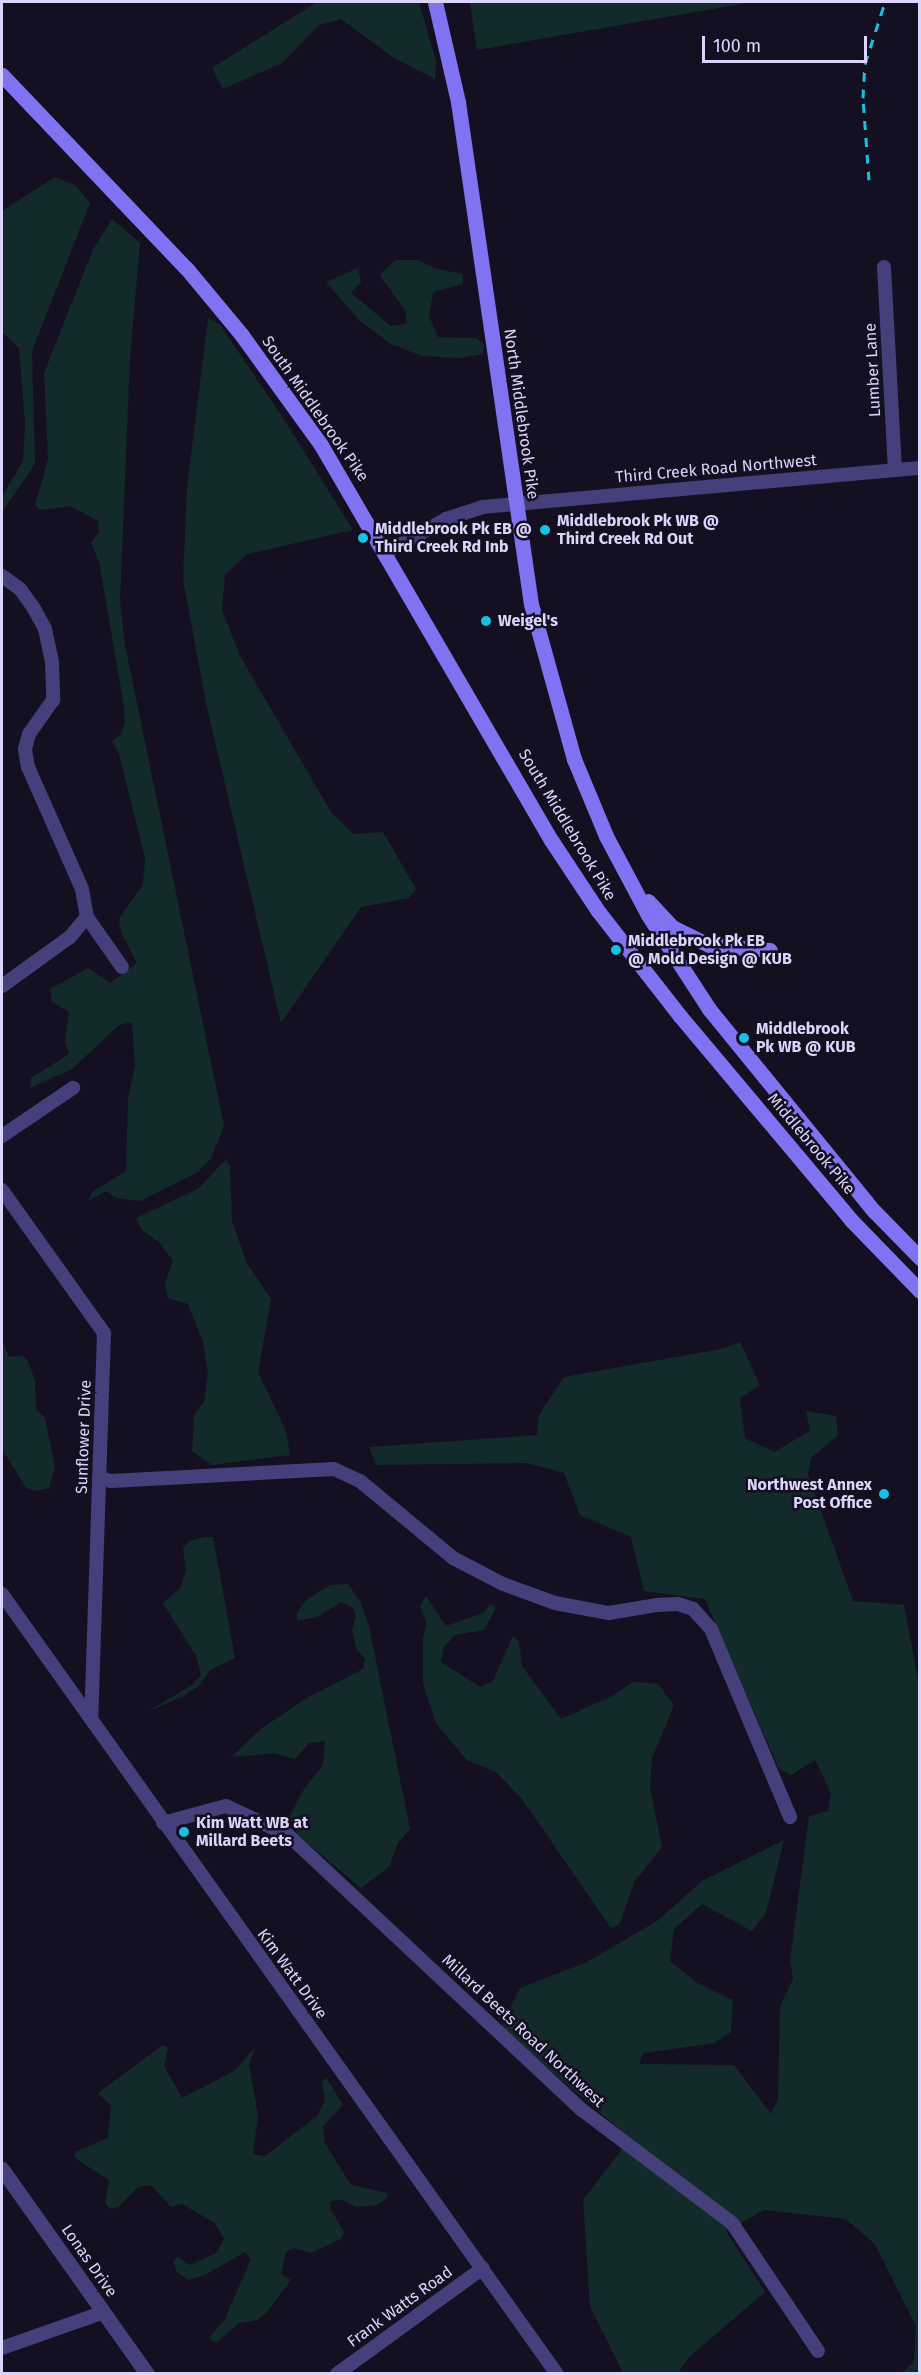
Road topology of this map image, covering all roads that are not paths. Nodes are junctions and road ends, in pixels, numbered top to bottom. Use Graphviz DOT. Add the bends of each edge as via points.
graph roads {
  1 [pos="435,2"];
  2 [pos="2,75"];
  3 [pos="884,267"];
  4 [pos="920,468"];
  5 [pos="895,470"];
  6 [pos="516,502"];
  7 [pos="387,552"];
  8 [pos="2,576"];
  9 [pos="627,875"];
  10 [pos="87,917"];
  11 [pos="770,950"];
  12 [pos="122,967"];
  13 [pos="2,986"];
  14 [pos="709,1009"];
  15 [pos="680,1016"];
  16 [pos="73,1088"];
  17 [pos="2,1136"];
  18 [pos="2,1190"];
  19 [pos="920,1258"];
  20 [pos="920,1291"];
  21 [pos="99,1478"];
  22 [pos="2,1594"];
  23 [pos="91,1718"];
  24 [pos="790,1817"];
  25 [pos="163,1823"];
  26 [pos="2,2169"];
  27 [pos="483,2268"];
  28 [pos="104,2313"];
  29 [pos="2,2348"];
  30 [pos="818,2351"];
  31 [pos="147,2373"];
  32 [pos="337,2373"];
  33 [pos="557,2373"];
  1 -- 6 [label="main road, North Middlebrook Pike" via="458,102"];
  2 -- 7 [label="main road, South Middlebrook Pike" via="223,312 321,445"];
  3 -- 5 [label="street, Lumber Lane"];
  4 -- 5 [label="street, Third Creek Road Northwest"];
  5 -- 6 [label="street, Third Creek Road Northwest"];
  6 -- 7 [label="street, Third Creek Road Northwest" via="461,513"];
  6 -- 9 [label="main road, North Middlebrook Pike" via="531,604 549,676 574,759"];
  7 -- 15 [label="main road, South Middlebrook Pike" via="551,840 598,911"];
  8 -- 10 [label="street" via="20,589 45,629 55,688 53,700 29,734 25,749 38,794 82,890"];
  9 -- 11 [label="main road" via="661,916 682,933 709,945"];
  9 -- 14 [label="main road, North Middlebrook Pike"];
  10 -- 12 [label="street"];
  10 -- 13 [label="street" via="70,937"];
  14 -- 19 [label="main road, Middlebrook Pike" via="874,1211"];
  15 -- 20 [label="main road, Middlebrook Pike" via="857,1227"];
  16 -- 17 [label="street"];
  18 -- 21 [label="street, Sunflower Drive" via="104,1333"];
  21 -- 23 [label="street, Sunflower Drive"];
  21 -- 24 [label="street" via="111,1481 334,1469 360,1480 453,1558 503,1584 555,1603 609,1613 657,1605 678,1604 693,1609 711,1629"];
  22 -- 23 [label="street, Kim Watt Drive"];
  23 -- 25 [label="street, Kim Watt Drive"];
  25 -- 27 [label="street, Kim Watt Drive"];
  25 -- 30 [label="street, Millard Beets Road Northwest" via="226,1806 288,1835 582,2110 732,2223"];
  26 -- 28 [label="street, Lonas Drive"];
  27 -- 32 [label="street, Frank Watts Road"];
  27 -- 33 [label="street, Kim Watt Drive"];
  28 -- 29 [label="street"];
  28 -- 31 [label="street, Lonas Drive"];
}
